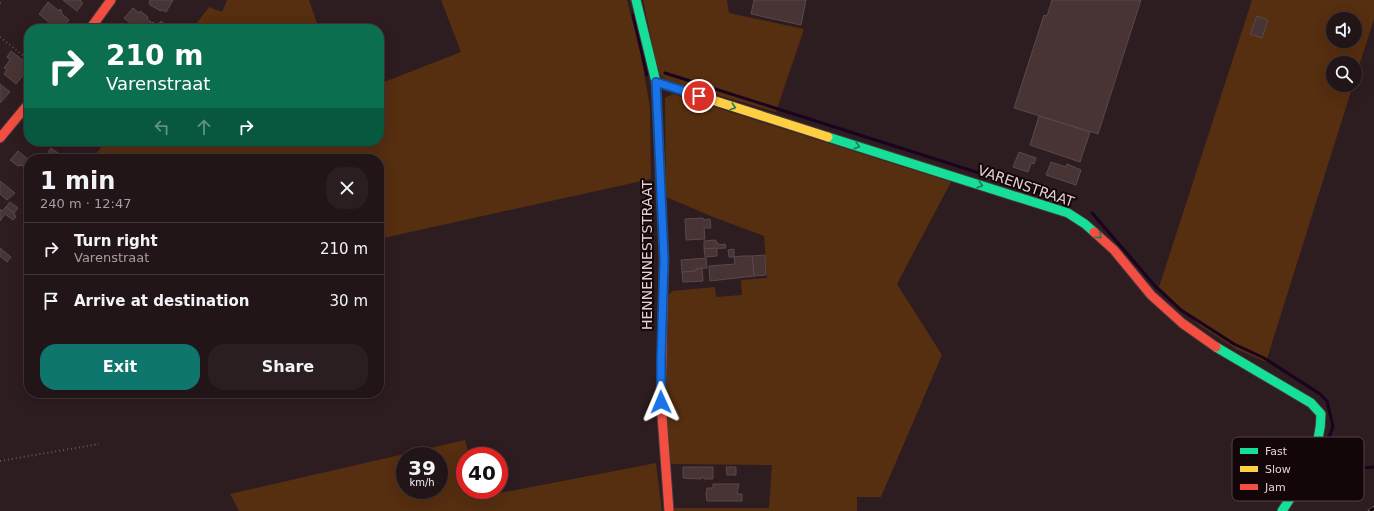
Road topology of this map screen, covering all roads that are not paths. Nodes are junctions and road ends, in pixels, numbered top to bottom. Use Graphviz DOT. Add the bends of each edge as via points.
graph roads {
  1 [pos="111,0"];
  2 [pos="636,0"];
  3 [pos="94,24"];
  4 [pos="656,82"];
  5 [pos="24,109"];
  6 [pos="0,138"];
  7 [pos="1319,437"];
  8 [pos="1288,501"];
  9 [pos="670,511"];
  10 [pos="1282,511"];
  1 -- 3 [label="street"];
  2 -- 4 [label="street, HENNENNESTSTRAAT"];
  4 -- 7 [label="street, VARENSTRAAT, one-way" via="1068,213 1085,224 1114,250 1151,295 1182,323 1243,364 1311,403 1321,414"];
  4 -- 9 [label="street, HENNENNESTSTRAAT" via="664,259 661,402"];
  5 -- 6 [label="street"];
  8 -- 10 [label="street, VARENSTRAAT, one-way"];
}
